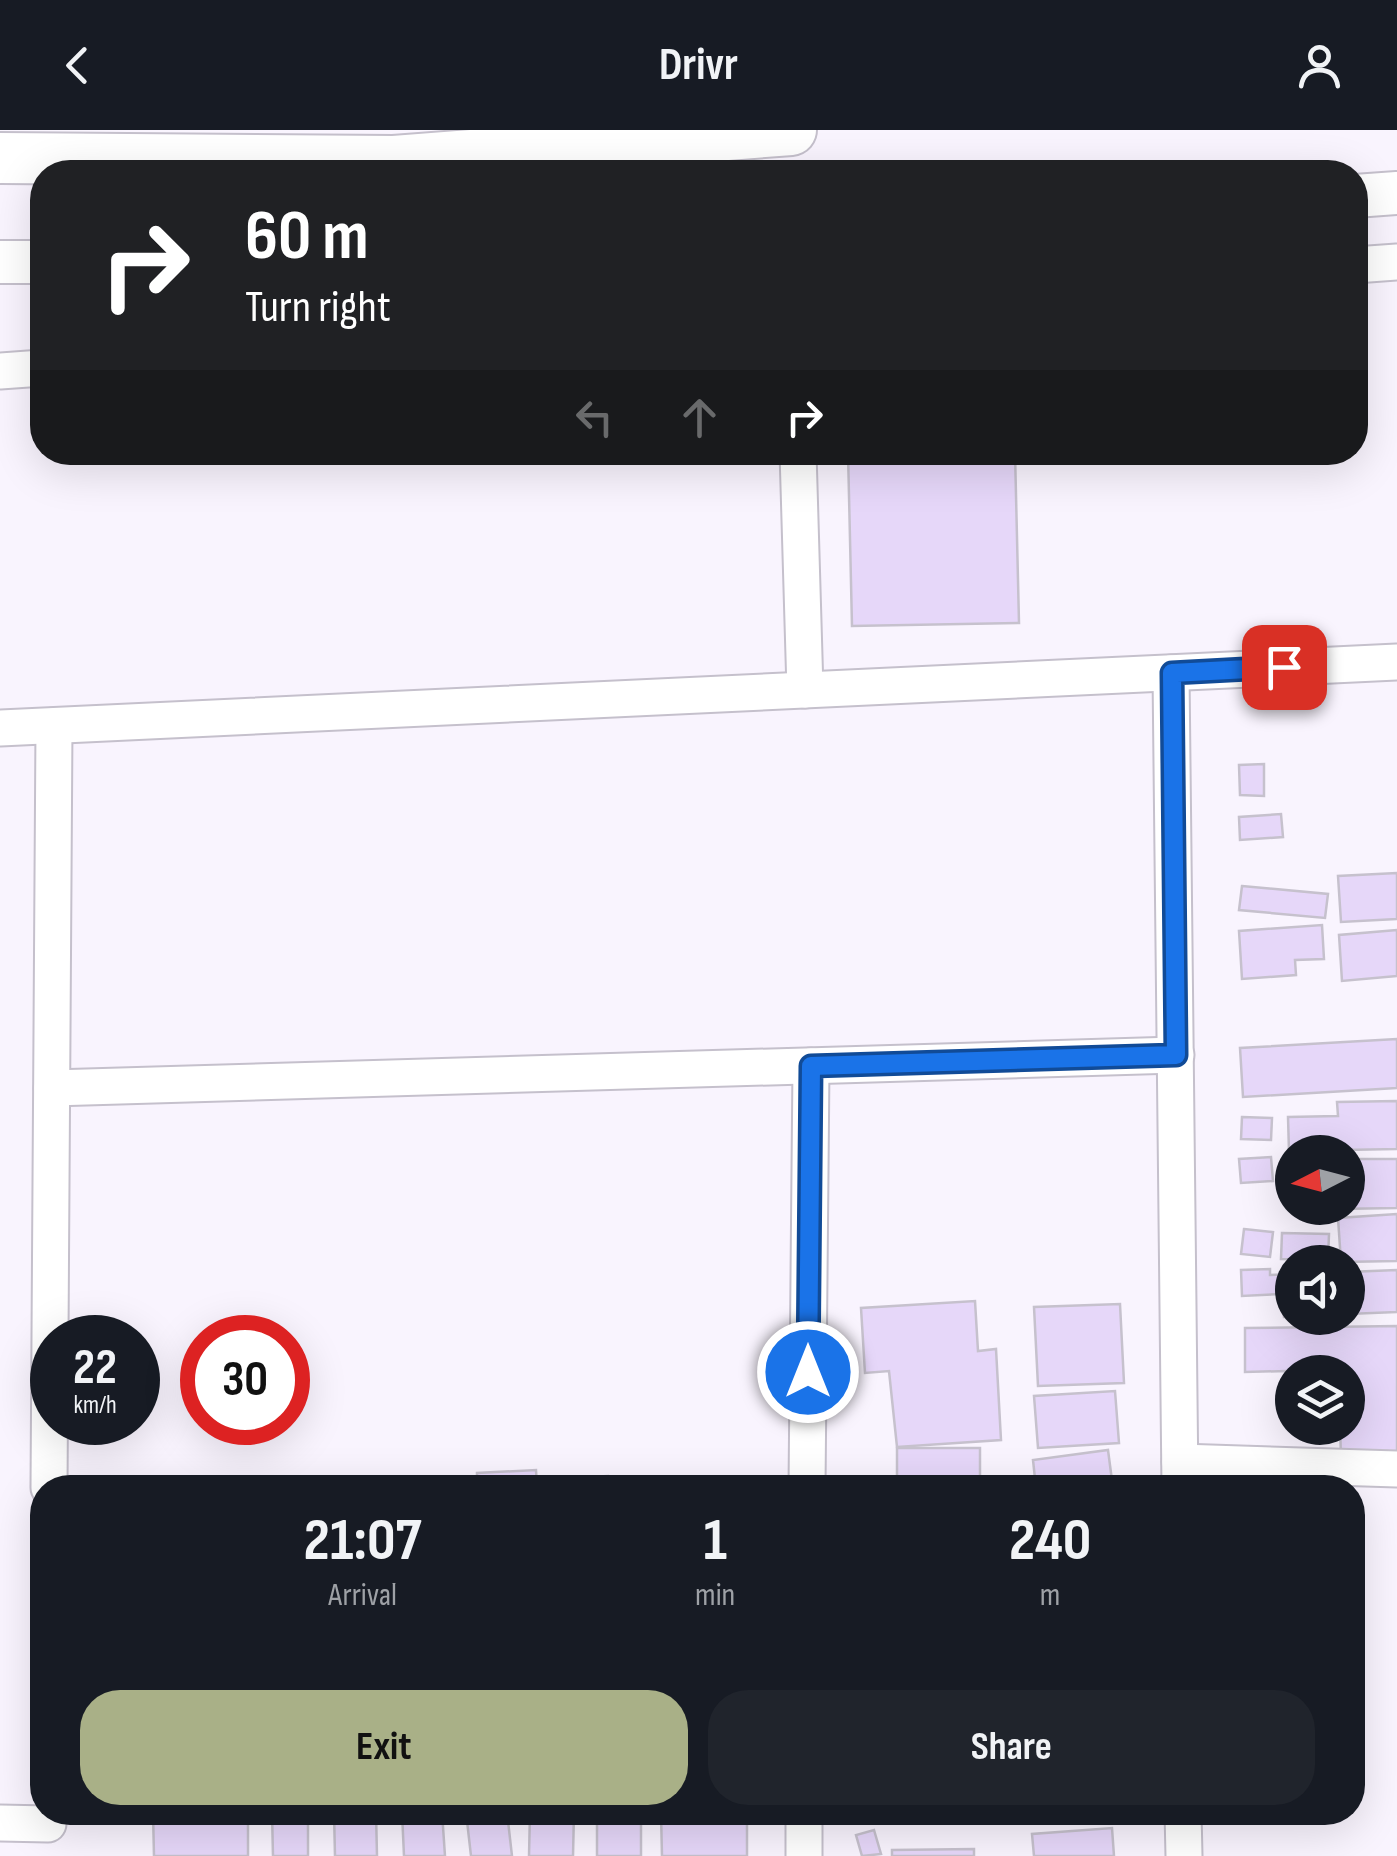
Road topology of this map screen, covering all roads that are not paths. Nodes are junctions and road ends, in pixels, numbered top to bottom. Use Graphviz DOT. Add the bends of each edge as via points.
graph roads {
  1 [pos="790,130"];
  2 [pos="0,158"];
  3 [pos="263,160"];
  4 [pos="407,160"];
  5 [pos="1397,193"];
  6 [pos="1368,195"];
  7 [pos="0,262"];
  8 [pos="30,262"];
  9 [pos="1397,262"];
  10 [pos="1368,264"];
  11 [pos="30,369"];
  12 [pos="0,372"];
  13 [pos="798,465"];
  14 [pos="1397,662"];
  15 [pos="1172,673"];
  16 [pos="805,690"];
  17 [pos="54,726"];
  18 [pos="0,728"];
  19 [pos="1176,1055"];
  20 [pos="811,1066"];
  21 [pos="52,1088"];
  22 [pos="1397,1469"];
  23 [pos="49,1475"];
  24 [pos="808,1475"];
  25 [pos="1180,1475"];
  26 [pos="0,1823"];
  27 [pos="804,1825"];
  28 [pos="1183,1825"];
  29 [pos="48,1831"];
  30 [pos="804,1856"];
  31 [pos="1184,1856"];
  1 -- 4 [label="highway"];
  2 -- 3 [label="highway"];
  5 -- 6 [label="main road"];
  7 -- 8 [label="main road"];
  9 -- 10 [label="street"];
  11 -- 12 [label="street"];
  13 -- 16 [label="street"];
  14 -- 15 [label="street"];
  15 -- 16 [label="street"];
  15 -- 19 [label="street"];
  16 -- 17 [label="street"];
  17 -- 18 [label="street"];
  17 -- 21 [label="street"];
  19 -- 20 [label="street"];
  19 -- 25 [label="street"];
  20 -- 21 [label="street"];
  20 -- 24 [label="street"];
  21 -- 23 [label="street"];
  22 -- 25 [label="street"];
  26 -- 29 [label="street"];
  27 -- 30 [label="street"];
  28 -- 31 [label="street"];
}
